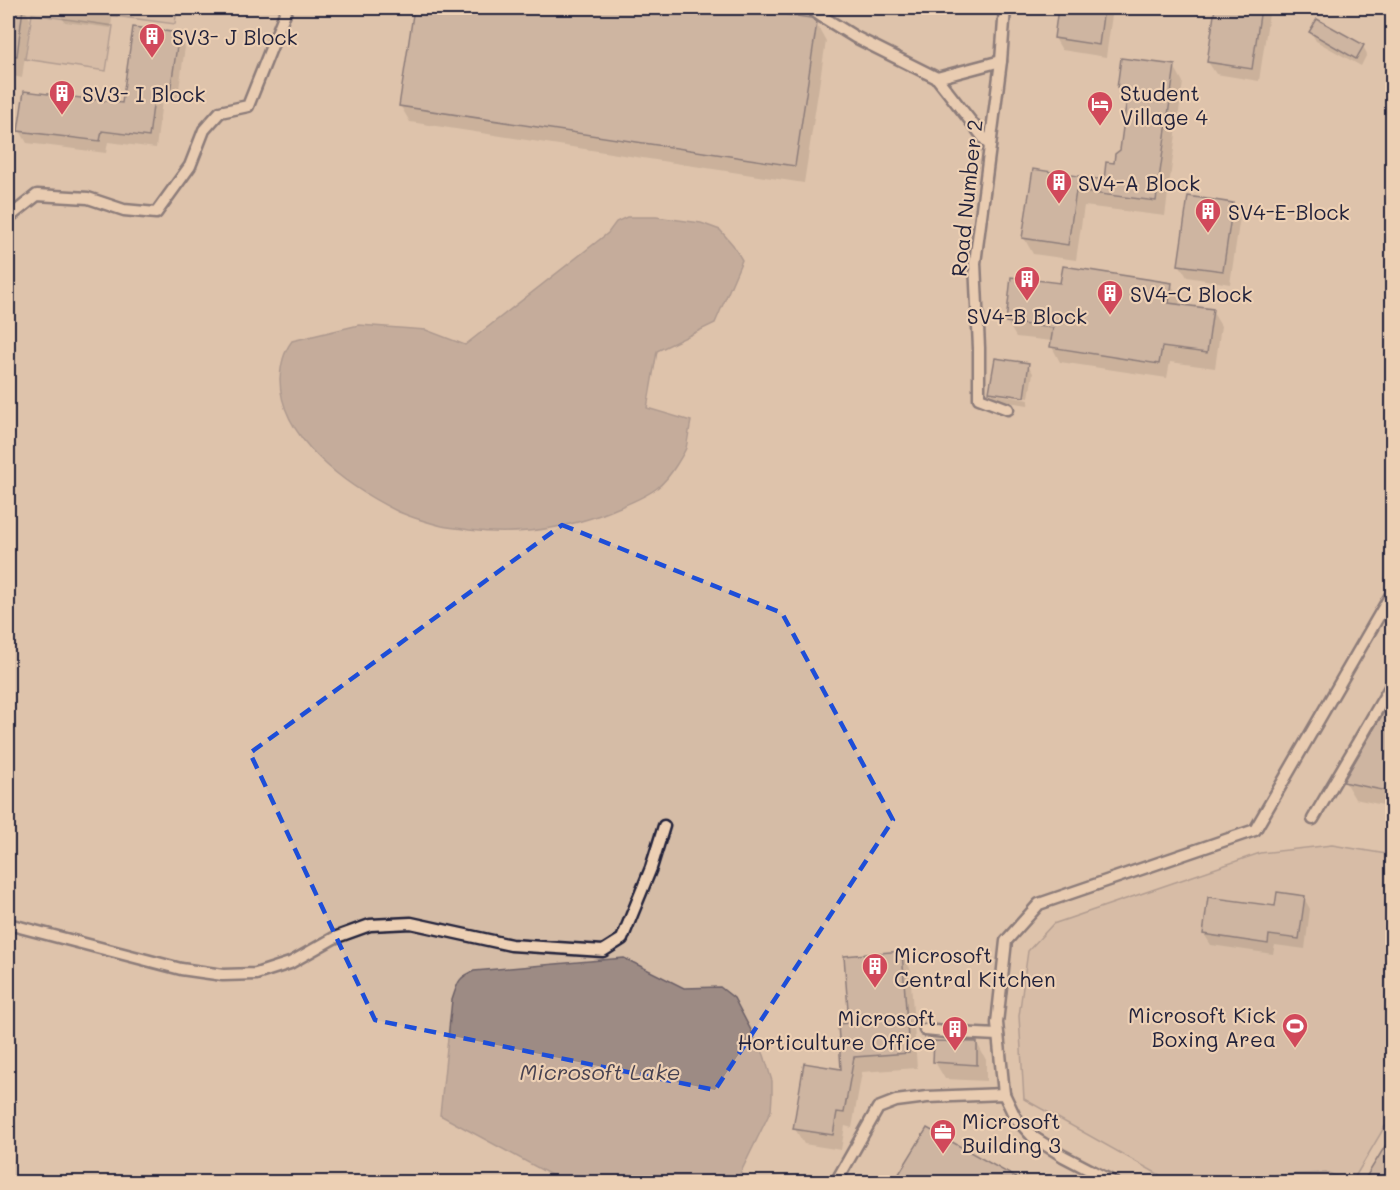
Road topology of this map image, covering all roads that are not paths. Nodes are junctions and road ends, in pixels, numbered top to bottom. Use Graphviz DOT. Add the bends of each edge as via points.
graph roads {
  1 [pos="287,8"];
  2 [pos="810,8"];
  3 [pos="1005,8"];
  4 [pos="1001,61"];
  5 [pos="937,78"];
  6 [pos="990,146"];
  7 [pos="8,218"];
  8 [pos="1008,409"];
  9 [pos="1392,593"];
  10 [pos="1392,684"];
  11 [pos="1313,819"];
  12 [pos="664,826"];
  13 [pos="8,924"];
  14 [pos="925,1030"];
  15 [pos="998,1035"];
  16 [pos="1004,1094"];
  17 [pos="836,1182"];
  18 [pos="1113,1182"];
  1 -- 7 [label="lane" via="248,106 220,112 204,130 190,166 156,213 124,210 88,198 37,195"];
  2 -- 5 [label="lane" via="855,37"];
  3 -- 4 [label="lane, Road Number 2"];
  4 -- 5 [label="lane"];
  4 -- 6 [label="lane, Road Number 2"];
  5 -- 6 [label="lane"];
  6 -- 8 [label="lane, Road Number 2" via="975,263 979,398"];
  9 -- 15 [label="lane" via="1255,830 1039,904 1006,940"];
  10 -- 11 [label="lane"];
  12 -- 13 [label="lane" via="622,939 603,951 511,945 411,923 370,925 334,938 290,963 256,974 223,975 181,969"];
  14 -- 15 [label="lane"];
  15 -- 16 [label="lane"];
  16 -- 17 [label="lane" via="927,1097 878,1108"];
  16 -- 18 [label="lane" via="1015,1117 1033,1137"];
}
